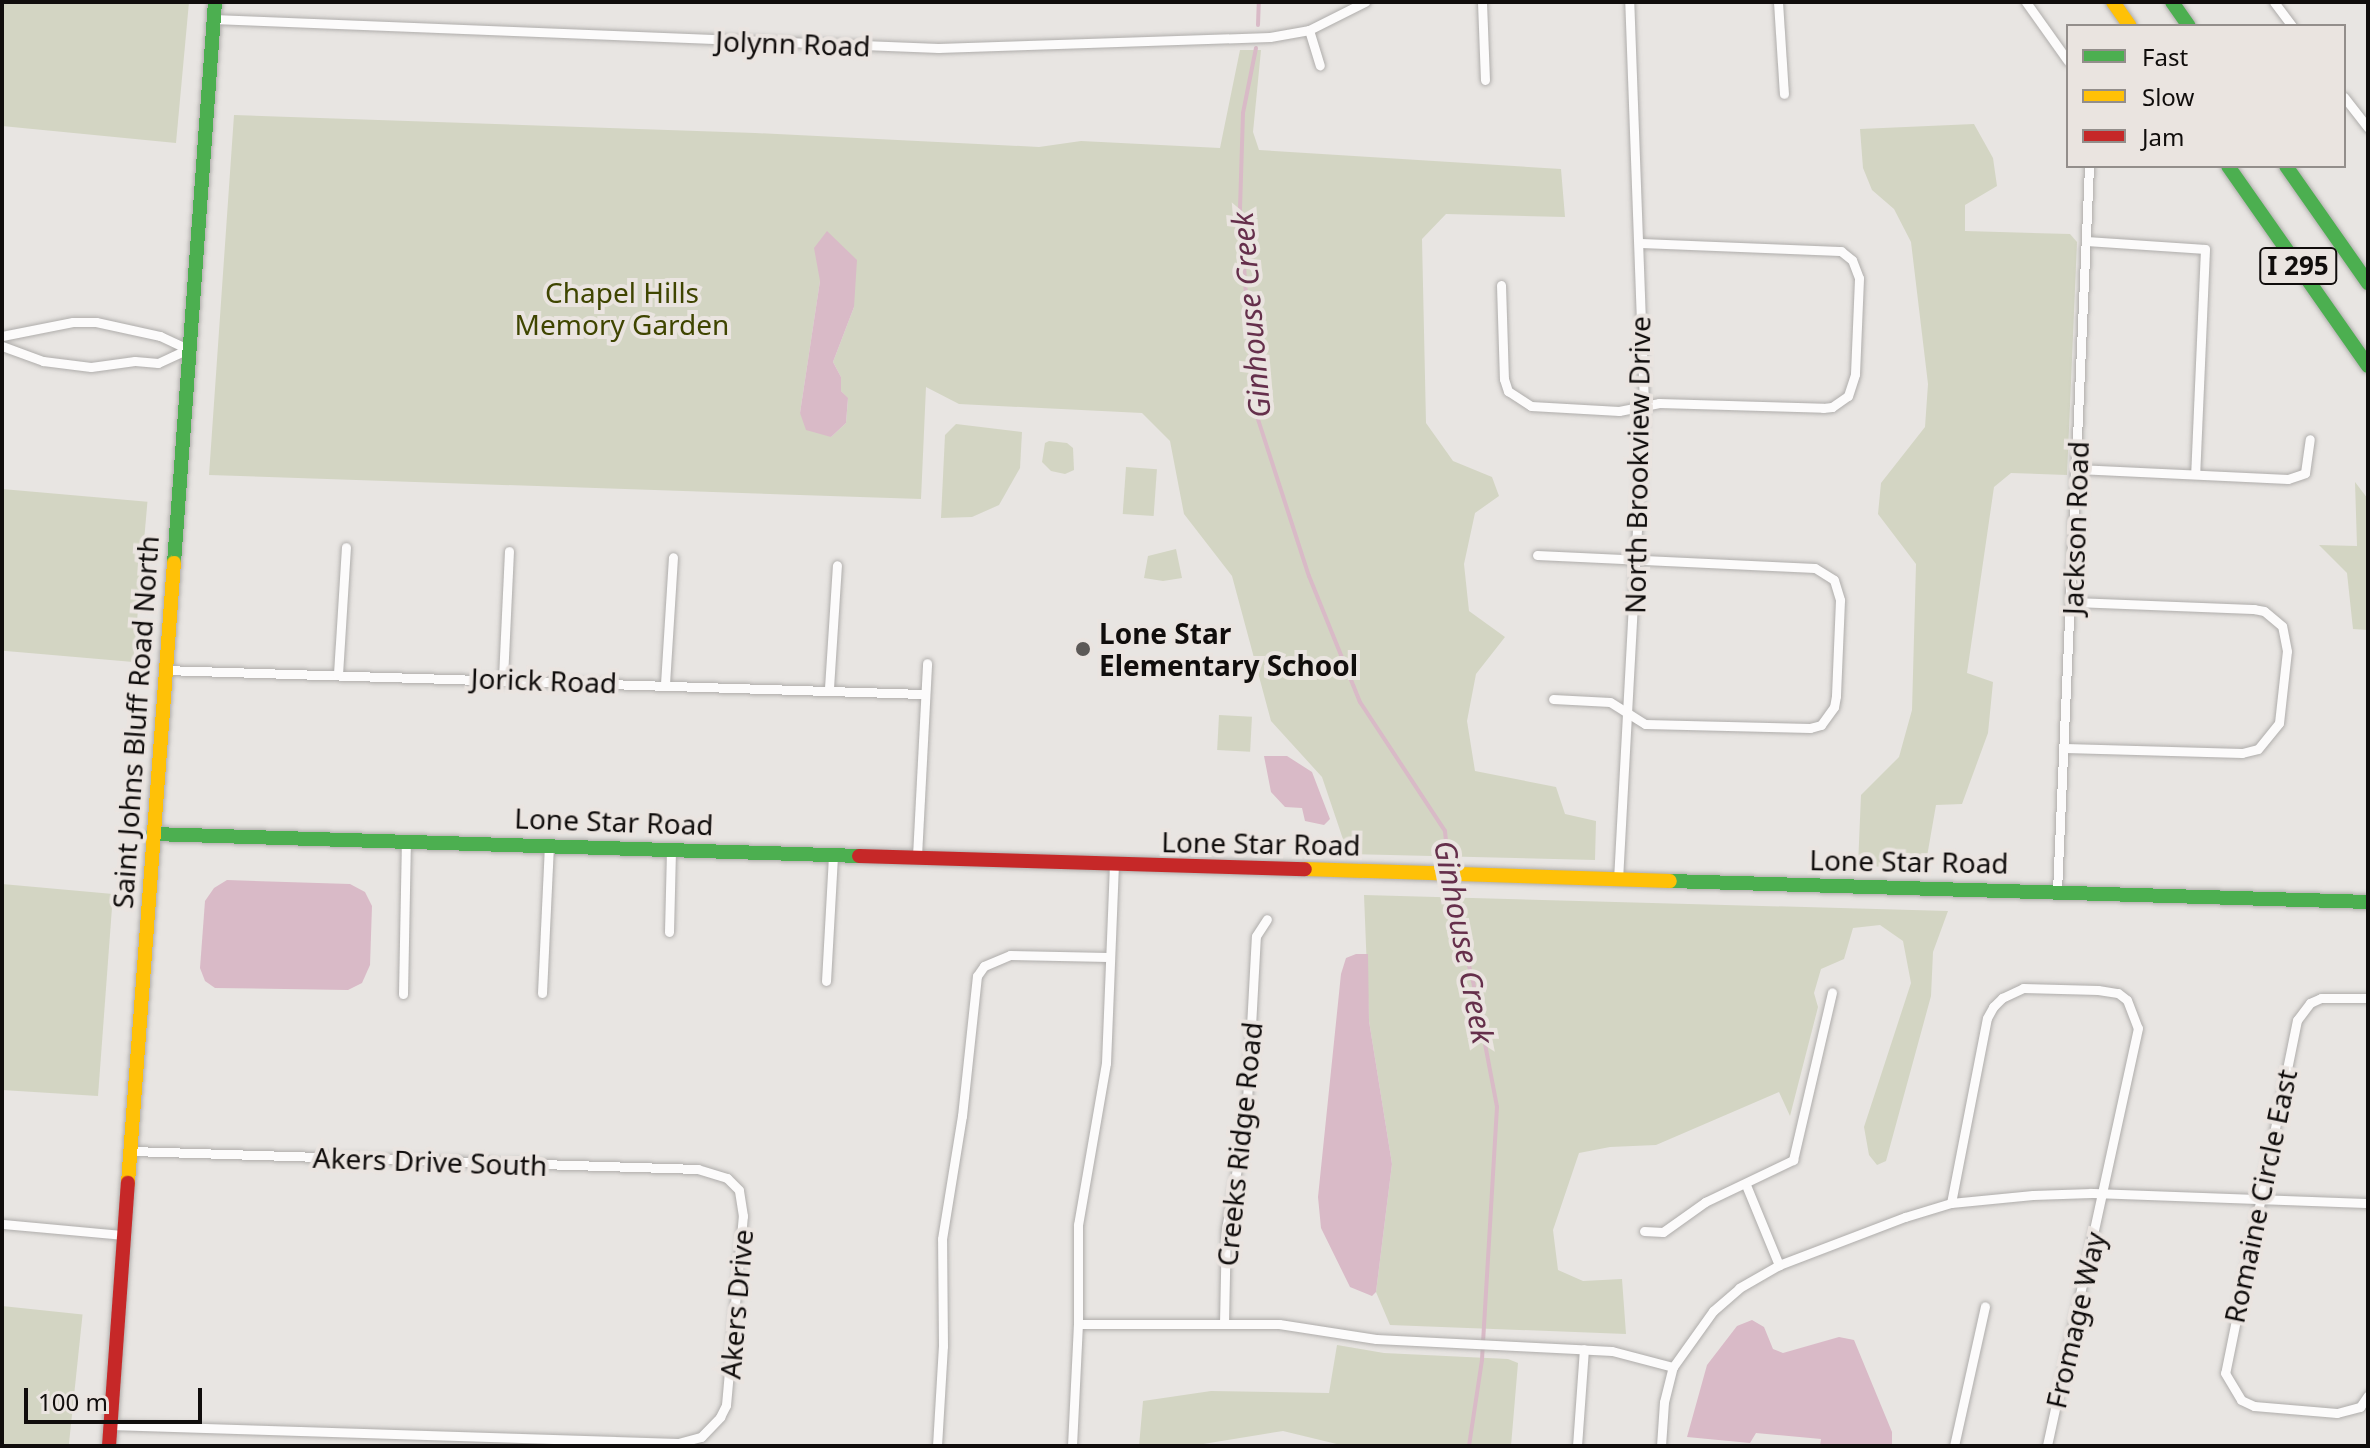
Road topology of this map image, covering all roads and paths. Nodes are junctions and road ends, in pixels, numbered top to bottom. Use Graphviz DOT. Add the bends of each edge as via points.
graph roads {
  1 [pos="215,2"];
  2 [pos="1365,2"];
  3 [pos="1482,2"];
  4 [pos="1629,2"];
  5 [pos="1778,2"];
  6 [pos="2026,2"];
  7 [pos="2113,2"];
  8 [pos="2172,2"];
  9 [pos="2274,2"];
  10 [pos="213,19"];
  11 [pos="2129,24"];
  12 [pos="2188,24"];
  13 [pos="2290,24"];
  14 [pos="1309,30"];
  15 [pos="2066,58"];
  16 [pos="1320,65"];
  17 [pos="1485,80"];
  18 [pos="1784,94"];
  19 [pos="2346,100"];
  20 [pos="2368,128"];
  21 [pos="2089,168"];
  22 [pos="2229,168"];
  23 [pos="2287,168"];
  24 [pos="2087,241"];
  25 [pos="1639,243"];
  26 [pos="2368,283"];
  27 [pos="1501,285"];
  28 [pos="2,336"];
  29 [pos="2,346"];
  30 [pos="188,349"];
  31 [pos="2368,366"];
  32 [pos="1644,404"];
  33 [pos="2310,439"];
  34 [pos="2077,469"];
  35 [pos="2195,474"];
  36 [pos="346,547"];
  37 [pos="509,551"];
  38 [pos="1537,555"];
  39 [pos="673,557"];
  40 [pos="1637,561"];
  41 [pos="837,565"];
  42 [pos="2072,602"];
  43 [pos="927,663"];
  44 [pos="164,670"];
  45 [pos="338,674"];
  46 [pos="503,678"];
  47 [pos="665,684"];
  48 [pos="829,688"];
  49 [pos="925,694"];
  50 [pos="1553,699"];
  51 [pos="1630,713"];
  52 [pos="2065,748"];
  53 [pos="153,834"];
  54 [pos="406,842"];
  55 [pos="549,845"];
  56 [pos="671,848"];
  57 [pos="833,854"];
  58 [pos="917,856"];
  59 [pos="1114,865"];
  60 [pos="1618,880"];
  61 [pos="2057,891"];
  62 [pos="2368,902"];
  63 [pos="1267,919"];
  64 [pos="669,932"];
  65 [pos="1108,957"];
  66 [pos="826,981"];
  67 [pos="1832,992"];
  68 [pos="542,993"];
  69 [pos="403,994"];
  70 [pos="2368,998"];
  71 [pos="130,1151"];
  72 [pos="727,1178"];
  73 [pos="1746,1185"];
  74 [pos="2104,1194"];
  75 [pos="2259,1200"];
  76 [pos="1951,1203"];
  77 [pos="2368,1203"];
  78 [pos="2,1224"];
  79 [pos="1644,1231"];
  80 [pos="123,1235"];
  81 [pos="1779,1265"];
  82 [pos="1985,1306"];
  83 [pos="1224,1323"];
  84 [pos="1078,1324"];
  85 [pos="1584,1349"];
  86 [pos="1673,1367"];
  87 [pos="2368,1395"];
  88 [pos="110,1425"];
  89 [pos="109,1446"];
  90 [pos="937,1446"];
  91 [pos="1072,1446"];
  92 [pos="1577,1446"];
  93 [pos="1661,1446"];
  94 [pos="1954,1446"];
  95 [pos="2047,1446"];
  1 -- 10 [label="main road, Saint Johns Bluff Road North"];
  2 -- 14 [label="street, Jolynn Road"];
  3 -- 17 [label="street"];
  4 -- 25 [label="street, North Brookview Drive"];
  5 -- 18 [label="street"];
  6 -- 15 [label="street"];
  7 -- 11 [label="main road"];
  8 -- 12 [label="main road"];
  9 -- 13 [label="street"];
  10 -- 14 [label="street, Jolynn Road" via="938,48 1270,37"];
  10 -- 30 [label="main road, Saint Johns Bluff Road North"];
  14 -- 16 [label="street"];
  19 -- 20 [label="street"];
  21 -- 24 [label="street, Jackson Road"];
  22 -- 31 [label="main road, I 295"];
  23 -- 26 [label="main road, I 295"];
  24 -- 34 [label="street, Jackson Road"];
  24 -- 35 [label="street" via="2205,249"];
  25 -- 32 [label="street, North Brookview Drive"];
  25 -- 32 [label="street" via="1841,251 1852,260 1859,278 1855,374 1848,396 1832,407"];
  27 -- 32 [label="street" via="1504,379 1520,402 1619,411"];
  28 -- 30 [label="street" via="96,322 160,336"];
  29 -- 30 [label="street" via="43,361 91,367 158,363"];
  30 -- 44 [label="main road, Saint Johns Bluff Road North"];
  32 -- 40 [label="street, North Brookview Drive"];
  33 -- 35 [label="street" via="2309,464 2300,477"];
  34 -- 35 [label="street"];
  34 -- 42 [label="street, Jackson Road"];
  36 -- 45 [label="street"];
  37 -- 46 [label="street"];
  38 -- 40 [label="street"];
  39 -- 47 [label="street"];
  40 -- 51 [label="street, North Brookview Drive"];
  40 -- 51 [label="street" via="1815,568 1834,580 1841,619 1834,707 1821,725 1645,724"];
  41 -- 48 [label="street"];
  42 -- 52 [label="street, Jackson Road"];
  42 -- 52 [label="street" via="2264,611 2282,626 2287,651 2279,723 2258,749 2242,753"];
  43 -- 49 [label="street"];
  44 -- 45 [label="street, Jorick Road"];
  44 -- 53 [label="main road, Saint Johns Bluff Road North"];
  45 -- 46 [label="street, Jorick Road"];
  46 -- 47 [label="street, Jorick Road"];
  47 -- 48 [label="street, Jorick Road"];
  48 -- 49 [label="street, Jorick Road"];
  49 -- 58 [label="street"];
  50 -- 51 [label="street" via="1610,702"];
  51 -- 60 [label="street, North Brookview Drive"];
  52 -- 61 [label="street, Jackson Road"];
  53 -- 54 [label="main road, Lone Star Road"];
  53 -- 71 [label="main road, Saint Johns Bluff Road North"];
  54 -- 55 [label="main road, Lone Star Road"];
  54 -- 69 [label="street"];
  55 -- 56 [label="main road, Lone Star Road"];
  55 -- 68 [label="street"];
  56 -- 57 [label="main road, Lone Star Road"];
  56 -- 64 [label="street"];
  57 -- 58 [label="main road, Lone Star Road"];
  57 -- 66 [label="street"];
  58 -- 59 [label="main road, Lone Star Road"];
  59 -- 60 [label="main road, Lone Star Road"];
  59 -- 65 [label="street"];
  60 -- 61 [label="main road, Lone Star Road"];
  61 -- 62 [label="main road, Lone Star Road"];
  63 -- 83 [label="street, Creeks Ridge Road" via="1256,936 1246,1119 1226,1229"];
  65 -- 84 [label="street" via="1106,1063 1078,1225"];
  65 -- 90 [label="street" via="1010,955 984,966 974,988 965,1091 942,1239"];
  67 -- 73 [label="street" via="1798,1149 1793,1160"];
  70 -- 75 [label="street, Romaine Circle East" via="2321,998 2297,1020"];
  71 -- 72 [label="street, Akers Drive South" via="698,1169"];
  71 -- 80 [label="main road, Saint Johns Bluff Road North"];
  72 -- 88 [label="street, Akers Drive" via="742,1197 743,1216 726,1405 701,1437 678,1443"];
  73 -- 79 [label="street" via="1705,1202 1663,1232"];
  73 -- 81 [label="street"];
  74 -- 75 [label="street"];
  74 -- 76 [label="street"];
  74 -- 76 [label="street, Fromage Way" via="2137,1018 2118,993 2023,988 2002,998 1987,1018"];
  74 -- 95 [label="street, Fromage Way"];
  75 -- 77 [label="street"];
  75 -- 87 [label="street, Romaine Circle East" via="2225,1373 2241,1400 2254,1406 2337,1413 2360,1407"];
  76 -- 81 [label="street"];
  78 -- 80 [label="street"];
  80 -- 88 [label="main road, Saint Johns Bluff Road North"];
  81 -- 86 [label="street" via="1739,1288 1713,1311"];
  82 -- 94 [label="street"];
  83 -- 84 [label="street"];
  83 -- 85 [label="street" via="1279,1324 1376,1339"];
  84 -- 91 [label="street"];
  85 -- 86 [label="street" via="1635,1355"];
  85 -- 92 [label="street"];
  86 -- 93 [label="street"];
  88 -- 89 [label="main road, Saint Johns Bluff Road North"];
}
